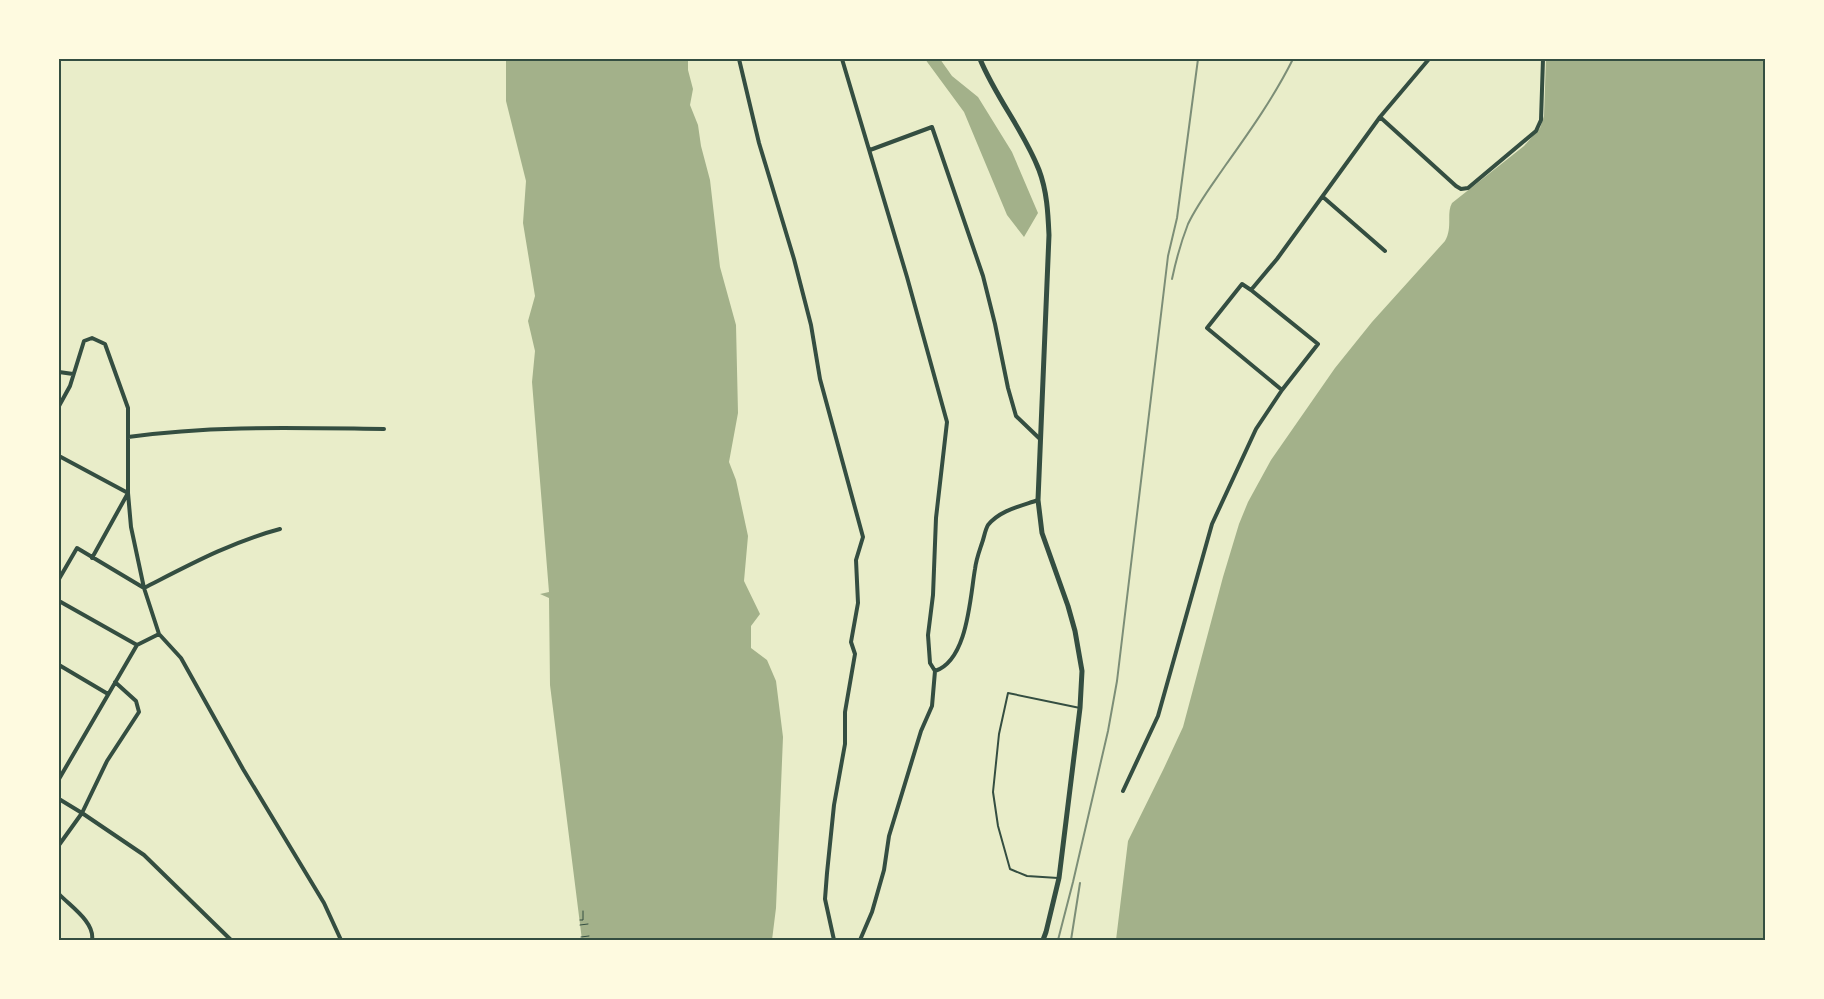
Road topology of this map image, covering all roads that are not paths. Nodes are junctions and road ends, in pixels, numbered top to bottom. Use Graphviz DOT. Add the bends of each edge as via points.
graph roads {
  1 [pos="739,59"];
  2 [pos="842,59"];
  3 [pos="980,59"];
  4 [pos="1429,59"];
  5 [pos="1543,59"];
  6 [pos="1380,117"];
  7 [pos="870,150"];
  8 [pos="1322,197"];
  9 [pos="1385,251"];
  10 [pos="1251,290"];
  11 [pos="59,372"];
  12 [pos="73,374"];
  13 [pos="1282,390"];
  14 [pos="59,406"];
  15 [pos="384,429"];
  16 [pos="128,437"];
  17 [pos="1040,438"];
  18 [pos="59,456"];
  19 [pos="128,492"];
  20 [pos="1038,500"];
  21 [pos="280,529"];
  22 [pos="92,558"];
  23 [pos="59,579"];
  24 [pos="144,588"];
  25 [pos="59,601"];
  26 [pos="159,634"];
  27 [pos="136,645"];
  28 [pos="59,665"];
  29 [pos="935,672"];
  30 [pos="115,682"];
  31 [pos="108,694"];
  32 [pos="1080,708"];
  33 [pos="59,778"];
  34 [pos="1123,791"];
  35 [pos="59,799"];
  36 [pos="82,813"];
  37 [pos="59,845"];
  38 [pos="1059,878"];
  39 [pos="59,894"];
  40 [pos="92,940"];
  41 [pos="231,940"];
  42 [pos="341,940"];
  43 [pos="834,940"];
  44 [pos="860,940"];
  45 [pos="1043,940"];
  1 -- 43 [label="street" via="759,143 811,325 820,379 863,537 856,560 858,603 851,642 855,654 826,873 825,899"];
  2 -- 7 [label="street"];
  3 -- 17 [label="street" via="1040,172 1048,204"];
  4 -- 6 [label="street"];
  5 -- 6 [label="street" via="1541,120 1536,132 1468,188 1456,186"];
  6 -- 8 [label="street"];
  7 -- 17 [label="street" via="932,127 983,276 1016,416"];
  7 -- 29 [label="street" via="947,422 928,635 930,662"];
  8 -- 9 [label="street"];
  8 -- 10 [label="street"];
  10 -- 13 [label="street" via="1318,344"];
  10 -- 13 [label="street" via="1242,284 1207,328"];
  11 -- 12 [label="street"];
  12 -- 14 [label="street"];
  12 -- 16 [label="street" via="84,341 92,338 105,344 128,408"];
  13 -- 34 [label="street" via="1246,448 1212,524 1158,716"];
  15 -- 16 [label="street" via="189,430"];
  16 -- 19 [label="street"];
  17 -- 20 [label="street"];
  18 -- 19 [label="street"];
  19 -- 22 [label="street"];
  19 -- 24 [label="street" via="131,527"];
  20 -- 29 [label="street" via="998,515 987,527 975,568 962,638 946,665"];
  20 -- 32 [label="street" via="1042,533 1075,631 1082,671"];
  21 -- 24 [label="street" via="219,550"];
  22 -- 23 [label="street" via="76,548"];
  22 -- 24 [label="street"];
  24 -- 26 [label="street"];
  25 -- 27 [label="street"];
  26 -- 27 [label="street"];
  26 -- 42 [label="street" via="181,658 324,903"];
  27 -- 30 [label="street"];
  28 -- 31 [label="street"];
  29 -- 44 [label="street" via="932,706 921,731 889,836 884,870 872,912"];
  30 -- 31 [label="street"];
  30 -- 36 [label="street" via="136,701 139,712 107,761"];
  31 -- 33 [label="street"];
  32 -- 38 [label="street"];
  32 -- 38 [label="lane" via="1008,693 999,734 992,792 1010,869 1027,876"];
  35 -- 36 [label="street"];
  36 -- 37 [label="street"];
  36 -- 41 [label="street" via="144,855"];
  38 -- 45 [label="street"];
  39 -- 40 [label="street" via="86,921 92,930"];
}
